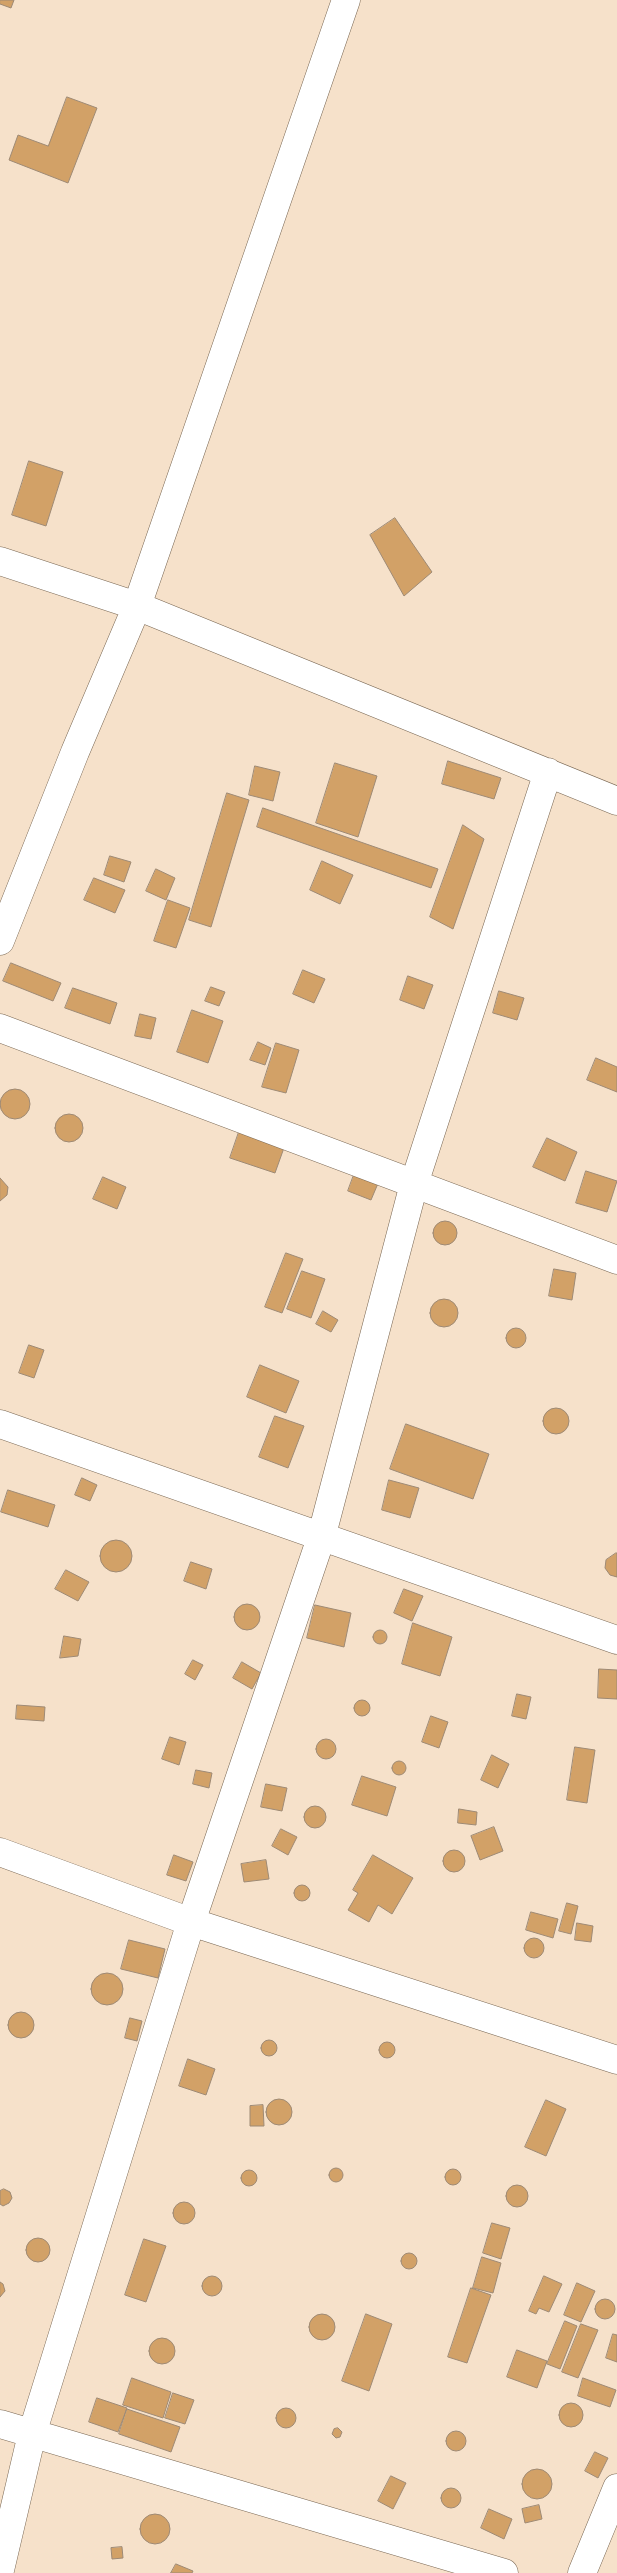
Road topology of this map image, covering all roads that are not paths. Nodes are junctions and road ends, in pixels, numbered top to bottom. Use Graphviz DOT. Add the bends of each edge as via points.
graph roads {
  1 [pos="346,0"];
  2 [pos="0,562"];
  3 [pos="137,606"];
  4 [pos="548,772"];
  5 [pos="617,800"];
  6 [pos="0,941"];
  7 [pos="0,1028"];
  8 [pos="414,1184"];
  9 [pos="617,1260"];
  10 [pos="0,1424"];
  11 [pos="321,1538"];
  12 [pos="617,1640"];
  13 [pos="0,1852"];
  14 [pos="191,1922"];
  15 [pos="617,2060"];
  16 [pos="0,2424"];
  17 [pos="32,2434"];
  18 [pos="617,2488"];
  19 [pos="0,2570"];
  20 [pos="504,2573"];
  21 [pos="582,2573"];
  1 -- 3 [label="street"];
  2 -- 3 [label="street"];
  3 -- 4 [label="street"];
  3 -- 6 [label="street"];
  4 -- 5 [label="street"];
  4 -- 8 [label="street"];
  7 -- 8 [label="street"];
  8 -- 9 [label="street"];
  8 -- 11 [label="street"];
  10 -- 11 [label="street"];
  11 -- 12 [label="street"];
  11 -- 14 [label="street"];
  13 -- 14 [label="street"];
  14 -- 15 [label="street"];
  14 -- 17 [label="street"];
  16 -- 17 [label="street"];
  17 -- 19 [label="street"];
  17 -- 20 [label="street"];
  18 -- 21 [label="street"];
}
